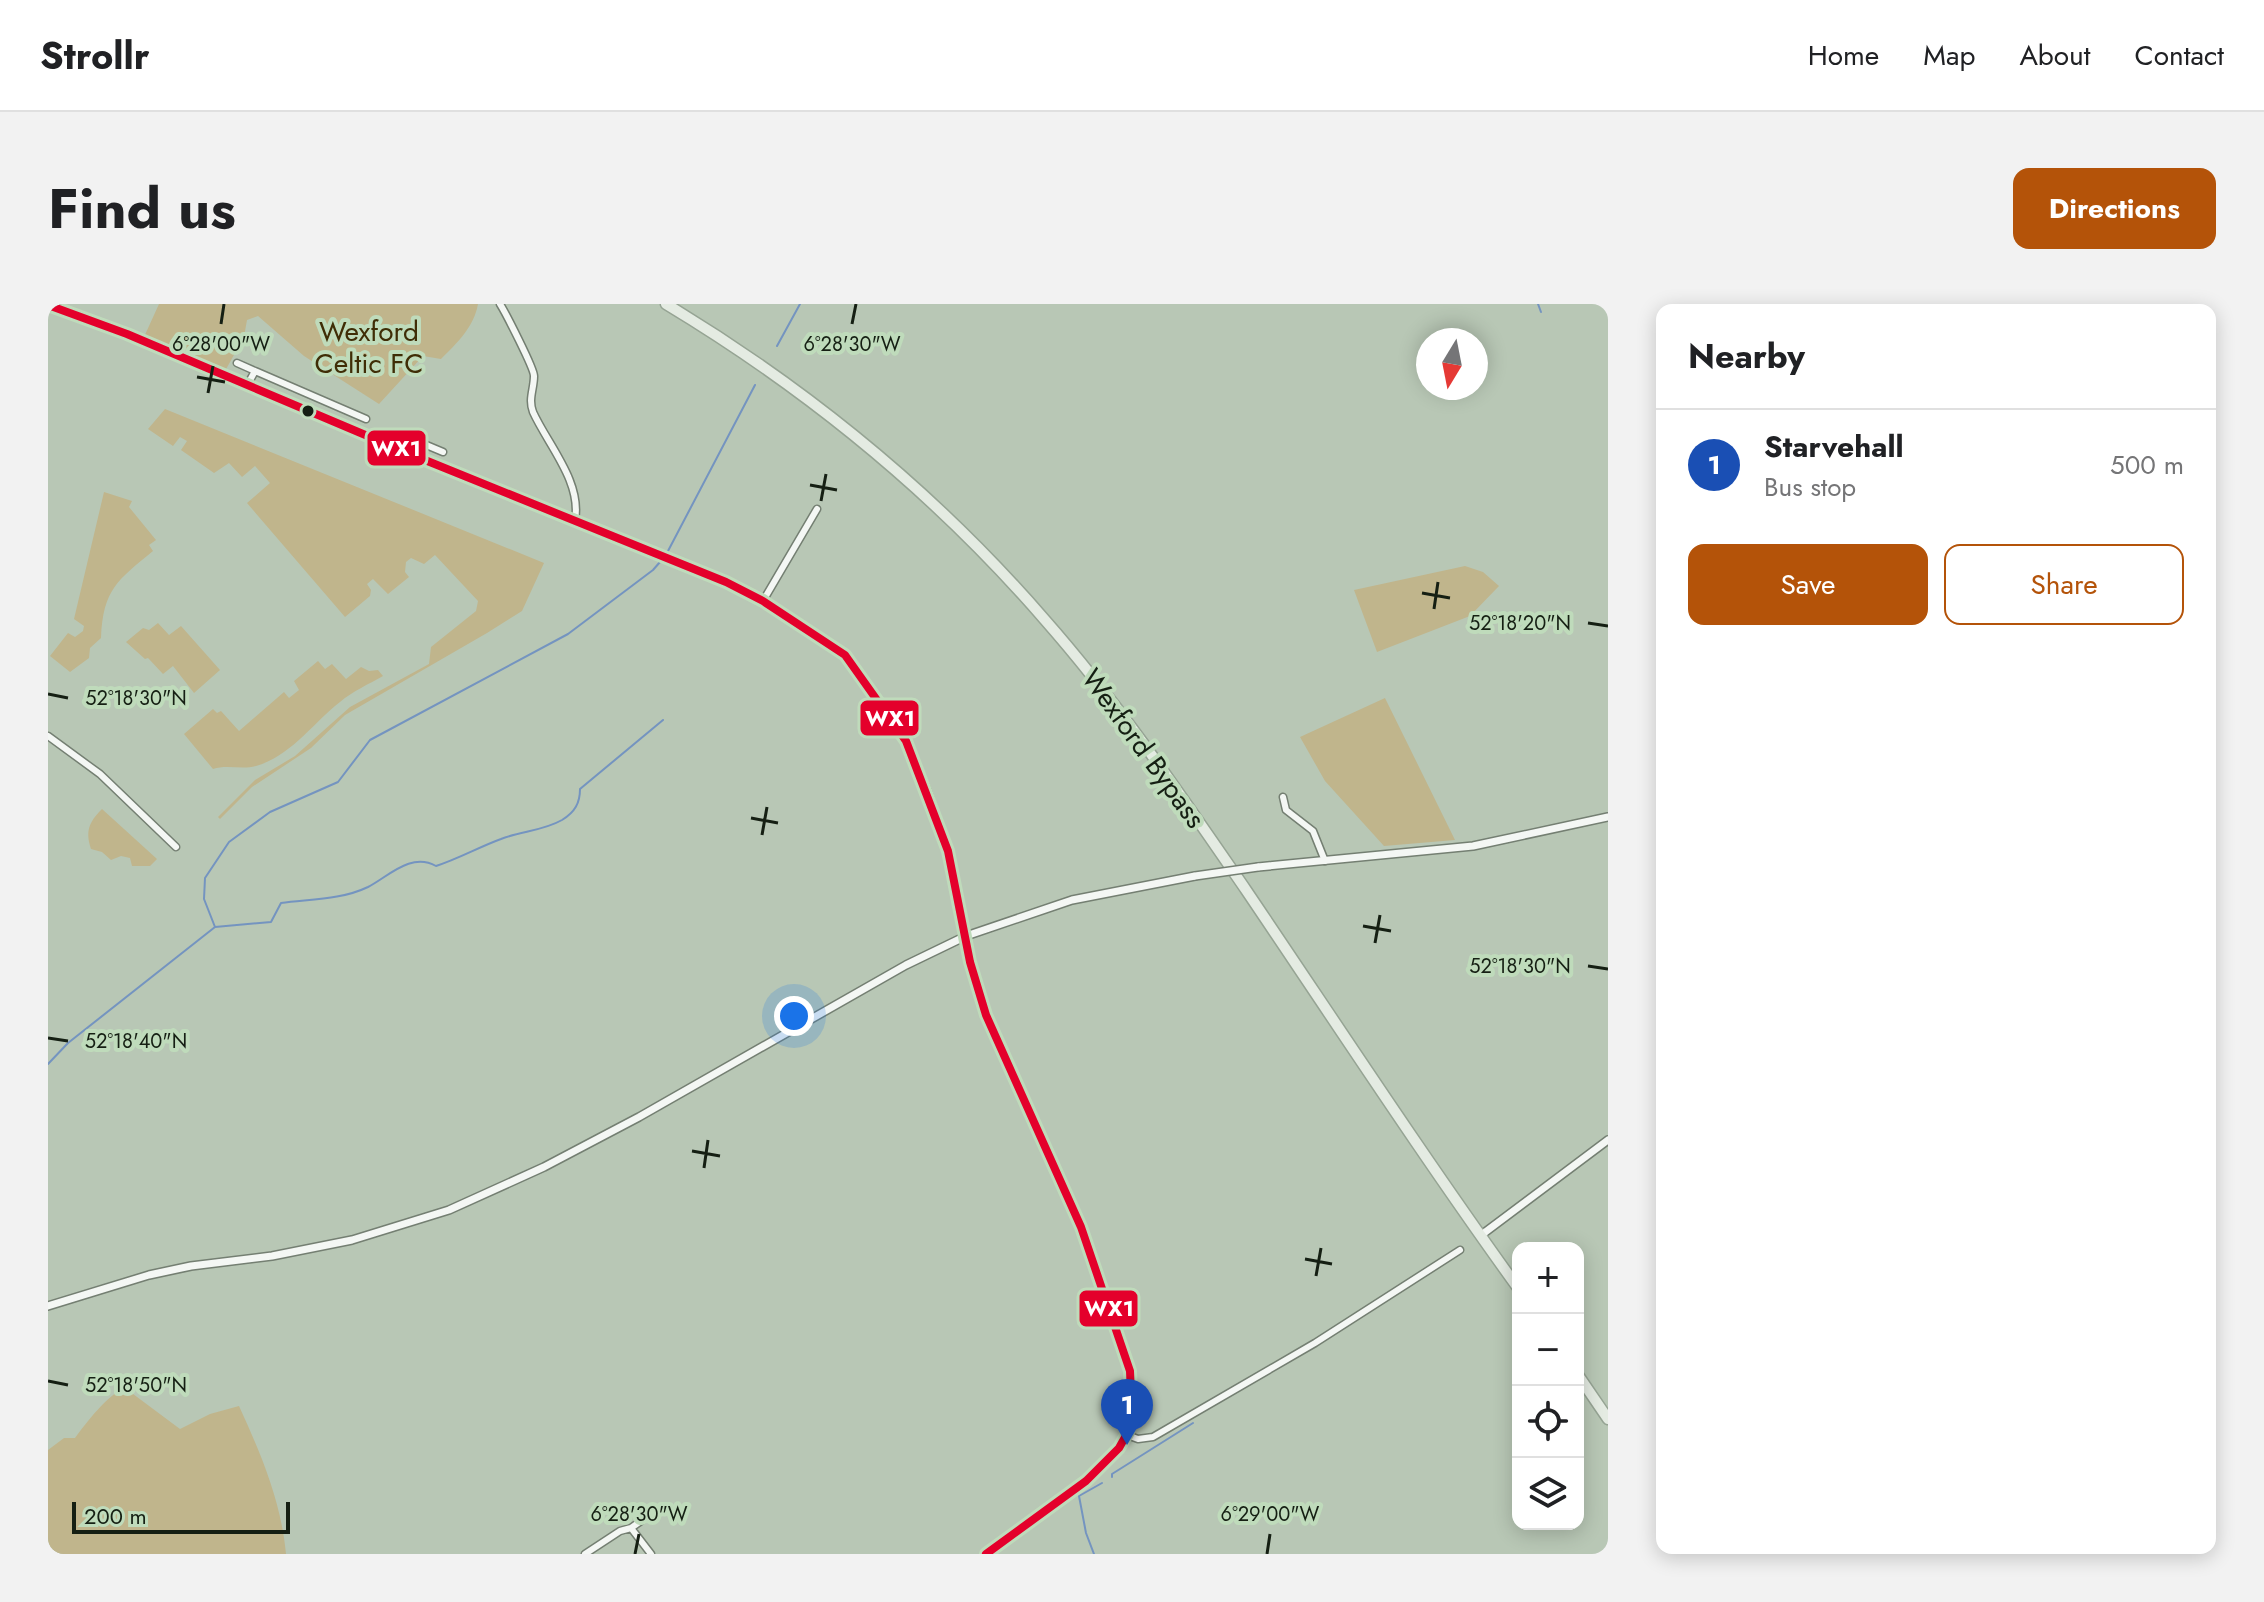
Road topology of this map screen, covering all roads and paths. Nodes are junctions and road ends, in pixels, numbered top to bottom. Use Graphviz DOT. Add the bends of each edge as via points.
graph roads {
  1 [pos="500,304"];
  2 [pos="666,304"];
  3 [pos="48,305"];
  4 [pos="237,363"];
  5 [pos="255,371"];
  6 [pos="248,384"];
  7 [pos="366,419"];
  8 [pos="400,434"];
  9 [pos="422,444"];
  10 [pos="443,452"];
  11 [pos="415,456"];
  12 [pos="817,509"];
  13 [pos="575,520"];
  14 [pos="763,601"];
  15 [pos="48,736"];
  16 [pos="1283,797"];
  17 [pos="1608,817"];
  18 [pos="176,847"];
  19 [pos="1325,861"];
  20 [pos="966,936"];
  21 [pos="1608,1140"];
  22 [pos="1480,1236"];
  23 [pos="1460,1250"];
  24 [pos="1512,1280"];
  25 [pos="48,1306"];
  26 [pos="1584,1384"];
  27 [pos="1608,1419"];
  28 [pos="1127,1435"];
  29 [pos="651,1514"];
  30 [pos="631,1528"];
  31 [pos="585,1554"];
  32 [pos="651,1554"];
  33 [pos="986,1554"];
  1 -- 13 [label="street" via="534,374 532,409 569,484 577,507"];
  2 -- 22 [label="highway, Wexford Bypass" via="781,379 859,439 927,499 1045,620 1179,793"];
  3 -- 6 [label="street"];
  4 -- 5 [label="street"];
  5 -- 6 [label="street"];
  5 -- 7 [label="street"];
  6 -- 11 [label="street"];
  8 -- 9 [label="street"];
  9 -- 10 [label="street"];
  9 -- 11 [label="street"];
  11 -- 13 [label="street"];
  12 -- 14 [label="street"];
  13 -- 14 [label="street"];
  14 -- 20 [label="street" via="845,655 906,741 948,851"];
  15 -- 18 [label="street" via="94,769"];
  16 -- 19 [label="street" via="1286,810 1313,831"];
  17 -- 19 [label="street" via="1473,846"];
  19 -- 20 [label="street, bridge" via="1195,876 1072,900"];
  20 -- 25 [label="street" via="639,1117 449,1210 352,1240 149,1275"];
  20 -- 28 [label="street" via="986,1015 1081,1227 1130,1371 1134,1408"];
  21 -- 22 [label="street"];
  22 -- 24 [label="highway, Wexford Bypass"];
  23 -- 28 [label="street" via="1153,1437"];
  26 -- 27 [label="highway"];
  28 -- 33 [label="street" via="1101,1470"];
  29 -- 30 [label="street"];
  30 -- 31 [label="street"];
  30 -- 32 [label="street"];
}
